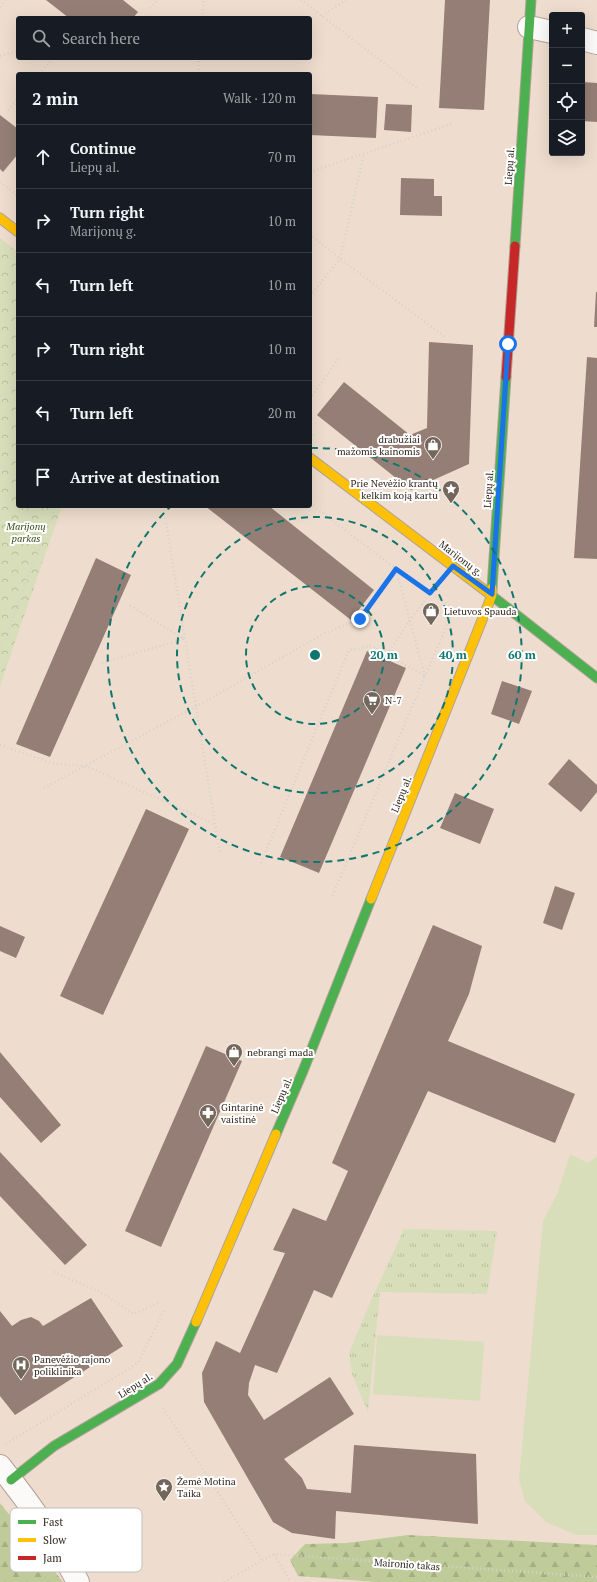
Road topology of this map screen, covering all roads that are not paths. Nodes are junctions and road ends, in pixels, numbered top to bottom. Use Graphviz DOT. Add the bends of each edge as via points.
graph roads {
  1 [pos="531,0"];
  2 [pos="529,27"];
  3 [pos="549,31"];
  4 [pos="585,40"];
  5 [pos="597,43"];
  6 [pos="0,218"];
  7 [pos="16,230"];
  8 [pos="312,460"];
  9 [pos="492,594"];
  10 [pos="597,678"];
  11 [pos="6,1473"];
  12 [pos="30,1508"];
  13 [pos="73,1572"];
  14 [pos="78,1582"];
  1 -- 2 [label="street, Liepų al."];
  2 -- 3 [label="street"];
  2 -- 9 [label="street, Liepų al."];
  4 -- 5 [label="street"];
  6 -- 7 [label="street"];
  8 -- 9 [label="street, Marijonų g."];
  9 -- 10 [label="street, Marijonų g."];
  9 -- 11 [label="street, Liepų al." via="303,1071 177,1364 159,1384"];
  11 -- 12 [label="street"];
  13 -- 14 [label="street"];
}
